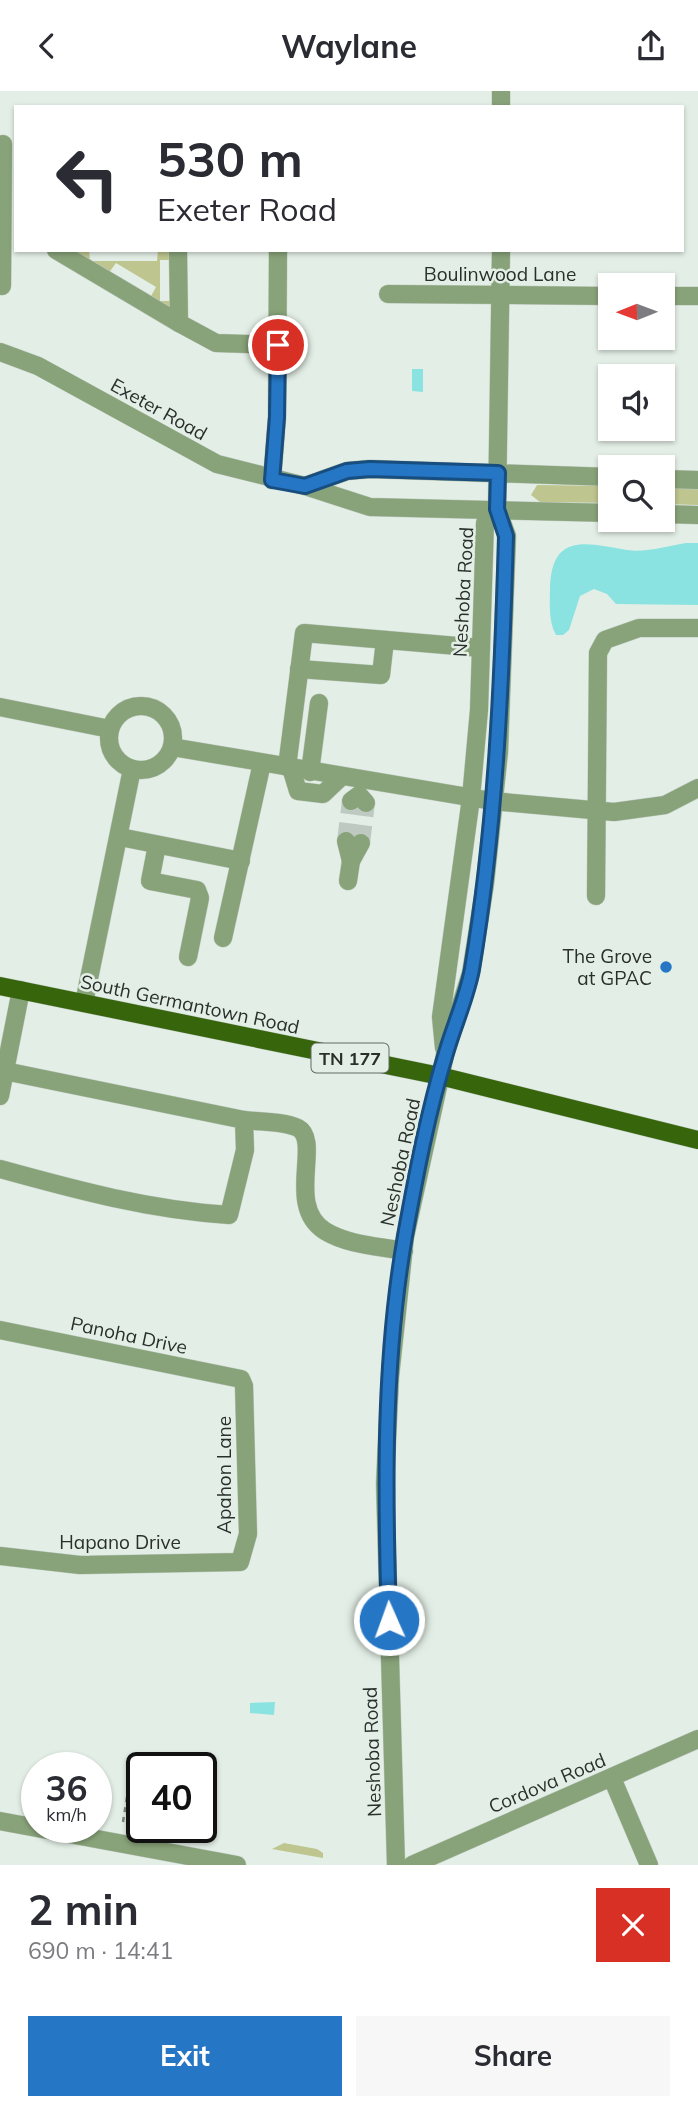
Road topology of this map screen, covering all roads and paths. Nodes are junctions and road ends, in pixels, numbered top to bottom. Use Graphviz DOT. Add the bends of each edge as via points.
graph roads {
  1 [pos="6,144"];
  2 [pos="9,240"];
  3 [pos="59,252"];
  4 [pos="178,252"];
  5 [pos="278,252"];
  6 [pos="501,252"];
  7 [pos="2,286"];
  8 [pos="388,294"];
  9 [pos="501,295"];
  10 [pos="598,296"];
  11 [pos="676,296"];
  12 [pos="698,296"];
  13 [pos="179,323"];
  14 [pos="278,345"];
  15 [pos="0,352"];
  16 [pos="498,473"];
  17 [pos="598,477"];
  18 [pos="675,479"];
  19 [pos="272,480"];
  20 [pos="698,480"];
  21 [pos="305,486"];
  22 [pos="497,509"];
  23 [pos="598,513"];
  24 [pos="675,515"];
  25 [pos="698,515"];
  26 [pos="698,628"];
  27 [pos="385,640"];
  28 [pos="481,648"];
  29 [pos="299,669"];
  30 [pos="319,703"];
  31 [pos="0,707"];
  32 [pos="110,729"];
  33 [pos="172,747"];
  34 [pos="262,763"];
  35 [pos="289,768"];
  36 [pos="132,769"];
  37 [pos="310,772"];
  38 [pos="341,777"];
  39 [pos="698,788"];
  40 [pos="471,798"];
  41 [pos="492,801"];
  42 [pos="597,810"];
  43 [pos="120,837"];
  44 [pos="353,842"];
  45 [pos="157,845"];
  46 [pos="240,861"];
  47 [pos="348,881"];
  48 [pos="596,896"];
  49 [pos="223,938"];
  50 [pos="188,957"];
  51 [pos="0,986"];
  52 [pos="21,990"];
  53 [pos="84,1003"];
  54 [pos="445,1055"];
  55 [pos="2,1070"];
  56 [pos="440,1076"];
  57 [pos="0,1096"];
  58 [pos="244,1120"];
  59 [pos="698,1140"];
  60 [pos="0,1169"];
  61 [pos="404,1251"];
  62 [pos="0,1330"];
  63 [pos="244,1386"];
  64 [pos="0,1556"];
  65 [pos="240,1562"];
  66 [pos="698,1739"];
  67 [pos="612,1778"];
  68 [pos="126,1804"];
  69 [pos="0,1821"];
  70 [pos="123,1822"];
  71 [pos="237,1865"];
  72 [pos="396,1865"];
  73 [pos="411,1865"];
  74 [pos="649,1865"];
  1 -- 2 [label="street"];
  2 -- 7 [label="street"];
  3 -- 13 [label="street"];
  4 -- 13 [label="street"];
  5 -- 14 [label="street"];
  6 -- 9 [label="street, Neshoba Road"];
  8 -- 9 [label="street, Boulinwood Lane"];
  9 -- 10 [label="street, Boulinwood Lane"];
  9 -- 16 [label="street, Neshoba Road"];
  11 -- 12 [label="street"];
  13 -- 14 [label="street" via="216,343"];
  14 -- 19 [label="street"];
  15 -- 19 [label="street, Exeter Road" via="38,366 217,464"];
  16 -- 17 [label="street, Exeter Road"];
  16 -- 21 [label="street, Exeter Road" via="370,469 347,471"];
  16 -- 22 [label="street, Neshoba Road"];
  18 -- 20 [label="street"];
  19 -- 21 [label="street, Exeter Road"];
  21 -- 22 [label="street, Exeter Road" via="370,507"];
  22 -- 23 [label="street, Exeter Road"];
  22 -- 28 [label="street, Neshoba Road" via="485,523"];
  22 -- 41 [label="street, Neshoba Road" via="506,536 499,752"];
  24 -- 25 [label="street"];
  26 -- 42 [label="street" via="639,628 604,640 598,653"];
  27 -- 28 [label="street"];
  27 -- 29 [label="street" via="381,675"];
  27 -- 29 [label="street" via="304,633"];
  28 -- 40 [label="street, Neshoba Road"];
  29 -- 35 [label="street"];
  30 -- 37 [label="street"];
  31 -- 32 [label="street"];
  32 -- 33 [label="street" via="120,713 146,706 165,716 171,726"];
  32 -- 36 [label="street" via="111,749"];
  33 -- 34 [label="street"];
  33 -- 36 [label="street" via="161,764 142,771"];
  34 -- 35 [label="street"];
  34 -- 46 [label="street"];
  35 -- 37 [label="street"];
  35 -- 38 [label="street" via="298,791 323,794"];
  36 -- 43 [label="street"];
  37 -- 38 [label="street"];
  38 -- 40 [label="street" via="360,795"];
  39 -- 42 [label="street" via="665,805"];
  40 -- 41 [label="street"];
  40 -- 54 [label="street, Neshoba Road" via="441,1017"];
  41 -- 42 [label="street"];
  41 -- 54 [label="street, Neshoba Road" via="471,973"];
  42 -- 48 [label="street"];
  43 -- 45 [label="street"];
  43 -- 53 [label="street"];
  44 -- 47 [label="street"];
  45 -- 46 [label="street"];
  45 -- 50 [label="street" via="150,881 197,890 200,898"];
  46 -- 49 [label="street"];
  51 -- 52 [label="main road, South Germantown Road / TN 177"];
  52 -- 53 [label="main road, South Germantown Road / TN 177"];
  52 -- 55 [label="street"];
  53 -- 56 [label="main road, South Germantown Road / TN 177"];
  54 -- 56 [label="street, Neshoba Road"];
  55 -- 57 [label="street"];
  55 -- 58 [label="street"];
  56 -- 59 [label="main road, South Germantown Road / TN 177"];
  56 -- 61 [label="street, Neshoba Road"];
  58 -- 60 [label="street" via="245,1150 229,1215 104,1198"];
  58 -- 61 [label="street" via="297,1127 305,1135 306,1203 323,1230 349,1241"];
  61 -- 72 [label="street, Neshoba Road" via="390,1377 385,1484"];
  62 -- 63 [label="street, Panoha Drive" via="241,1379"];
  63 -- 65 [label="street, Apahon Lane" via="248,1534"];
  64 -- 65 [label="street, Hapano Drive" via="80,1565"];
  66 -- 67 [label="street, Cordova Road"];
  67 -- 73 [label="street, Cordova Road"];
  67 -- 74 [label="street"];
  68 -- 70 [label="path"];
  69 -- 71 [label="street"];
}
